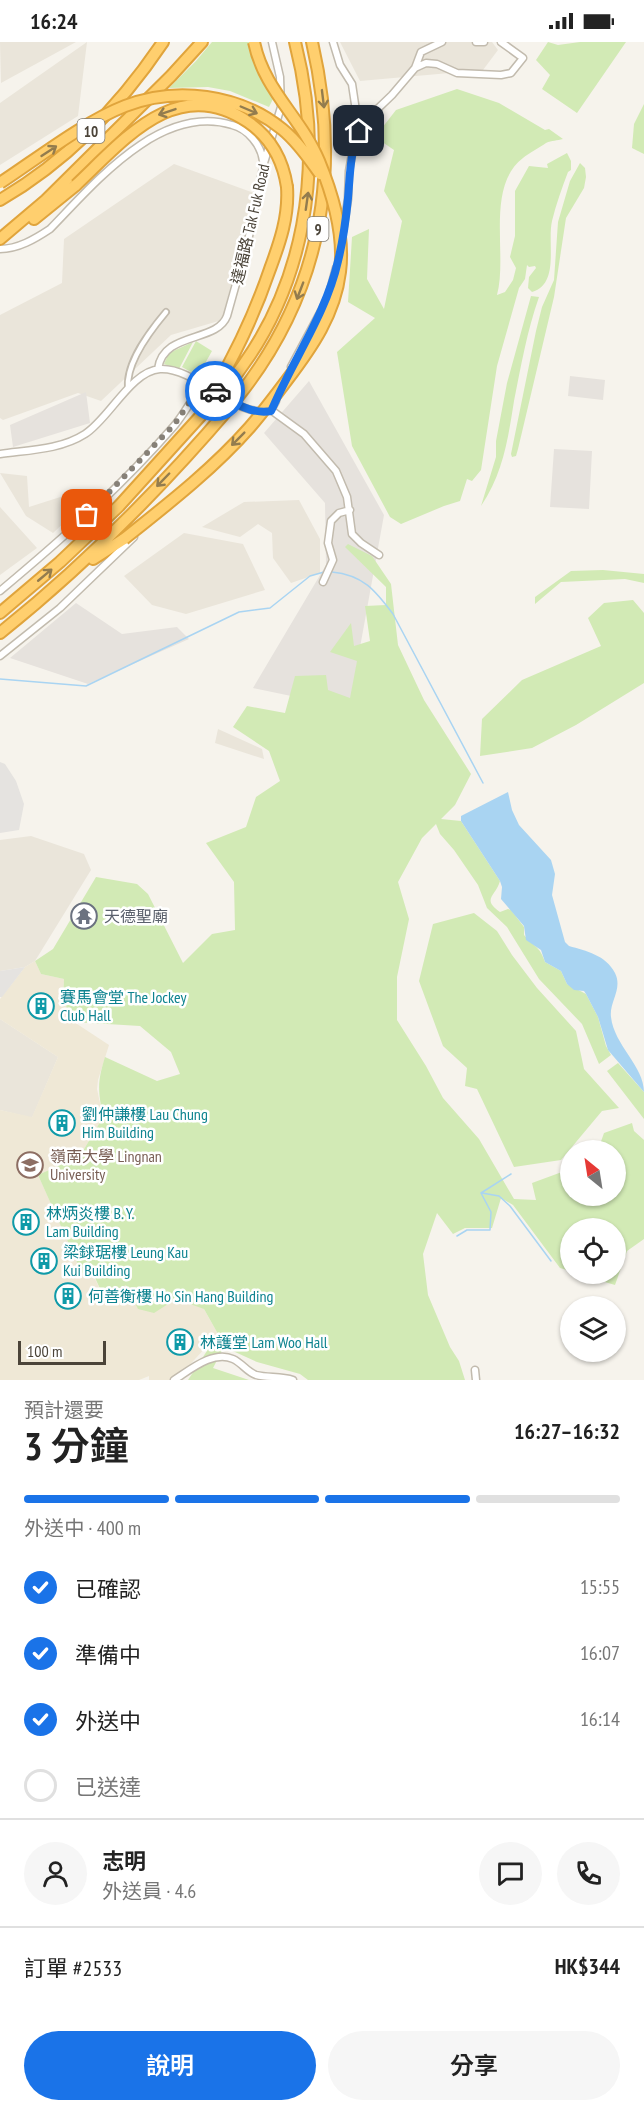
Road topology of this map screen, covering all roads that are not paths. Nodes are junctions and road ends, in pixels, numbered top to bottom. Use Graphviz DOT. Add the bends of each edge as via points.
graph roads {
  1 [pos="163,42"];
  2 [pos="202,42"];
  3 [pos="254,42"];
  4 [pos="272,42"];
  5 [pos="295,42"];
  6 [pos="312,42"];
  7 [pos="333,42"];
  8 [pos="442,42"];
  9 [pos="477,42"];
  10 [pos="484,42"];
  11 [pos="501,42"];
  12 [pos="415,68"];
  13 [pos="359,131"];
  14 [pos="264,163"];
  15 [pos="0,183"];
  16 [pos="327,183"];
  17 [pos="0,200"];
  18 [pos="0,240"];
  19 [pos="0,249"];
  20 [pos="166,312"];
  21 [pos="158,369"];
  22 [pos="202,384"];
  23 [pos="128,388"];
  24 [pos="219,389"];
  25 [pos="271,411"];
  26 [pos="0,454"];
  27 [pos="350,510"];
  28 [pos="149,519"];
  29 [pos="379,555"];
  30 [pos="72,572"];
  31 [pos="323,582"];
  32 [pos="0,591"];
  33 [pos="0,613"];
  34 [pos="0,633"];
  35 [pos="0,656"];
  36 [pos="475,1370"];
  37 [pos="174,1380"];
  38 [pos="293,1380"];
  39 [pos="476,1380"];
  1 -- 17 [label="highway, 10, bridge" via="123,96 89,133 53,164"];
  2 -- 18 [label="highway, 10, bridge" via="46,200"];
  3 -- 16 [label="highway, bridge" via="266,79 319,159"];
  4 -- 14 [label="street, 達福路 Tak Fuk Road" via="280,77 281,107"];
  24 -- 5 [label="highway, 9, one-way" via="246,361 269,322 290,273 303,223 311,148 307,98"];
  6 -- 30 [label="highway, 9, one-way" via="326,132 324,196 317,236 291,313 274,346 234,402"];
  7 -- 13 [label="street" via="340,65 352,84"];
  8 -- 12 [label="street" via="421,52"];
  9 -- 10 [label="street"];
  11 -- 12 [label="street" via="523,58 511,73 457,73 426,63"];
  12 -- 13 [label="street"];
  13 -- 25 [label="street" via="328,298"];
  14 -- 19 [label="street" via="262,151 242,128 224,122 196,122 167,131 120,158 50,229 24,244"];
  14 -- 21 [label="street, 達福路 Tak Fuk Road" via="226,320 217,329 173,347 162,357"];
  15 -- 16 [label="highway, one-way, bridge" via="116,110 150,99 189,95 230,103 268,119 294,141"];
  16 -- 30 [label="highway, one-way, bridge" via="338,220 341,260 334,301 302,360 249,428 193,482 124,538"];
  24 -- 18 [label="highway, one-way, bridge" via="254,313 287,211 283,168 274,149 251,124 213,107 176,108 157,115 132,131 60,199"];
  20 -- 23 [label="street" via="132,363"];
  21 -- 22 [label="street"];
  21 -- 23 [label="street"];
  22 -- 25 [label="street" via="249,409"];
  22 -- 32 [label="street" via="174,425 108,494"];
  23 -- 26 [label="street" via="94,428 83,435 55,446"];
  33 -- 24 [label="highway, one-way, bridge" via="119,506 192,426"];
  25 -- 27 [label="street" via="304,434 336,471"];
  27 -- 29 [label="street" via="352,534"];
  27 -- 31 [label="street" via="331,521 328,543 333,560"];
  28 -- 35 [label="street" via="89,582"];
  30 -- 34 [label="highway, 9"];
  36 -- 39 [label="street"];
  37 -- 38 [label="street" via="219,1357 234,1360 257,1375"];
}
